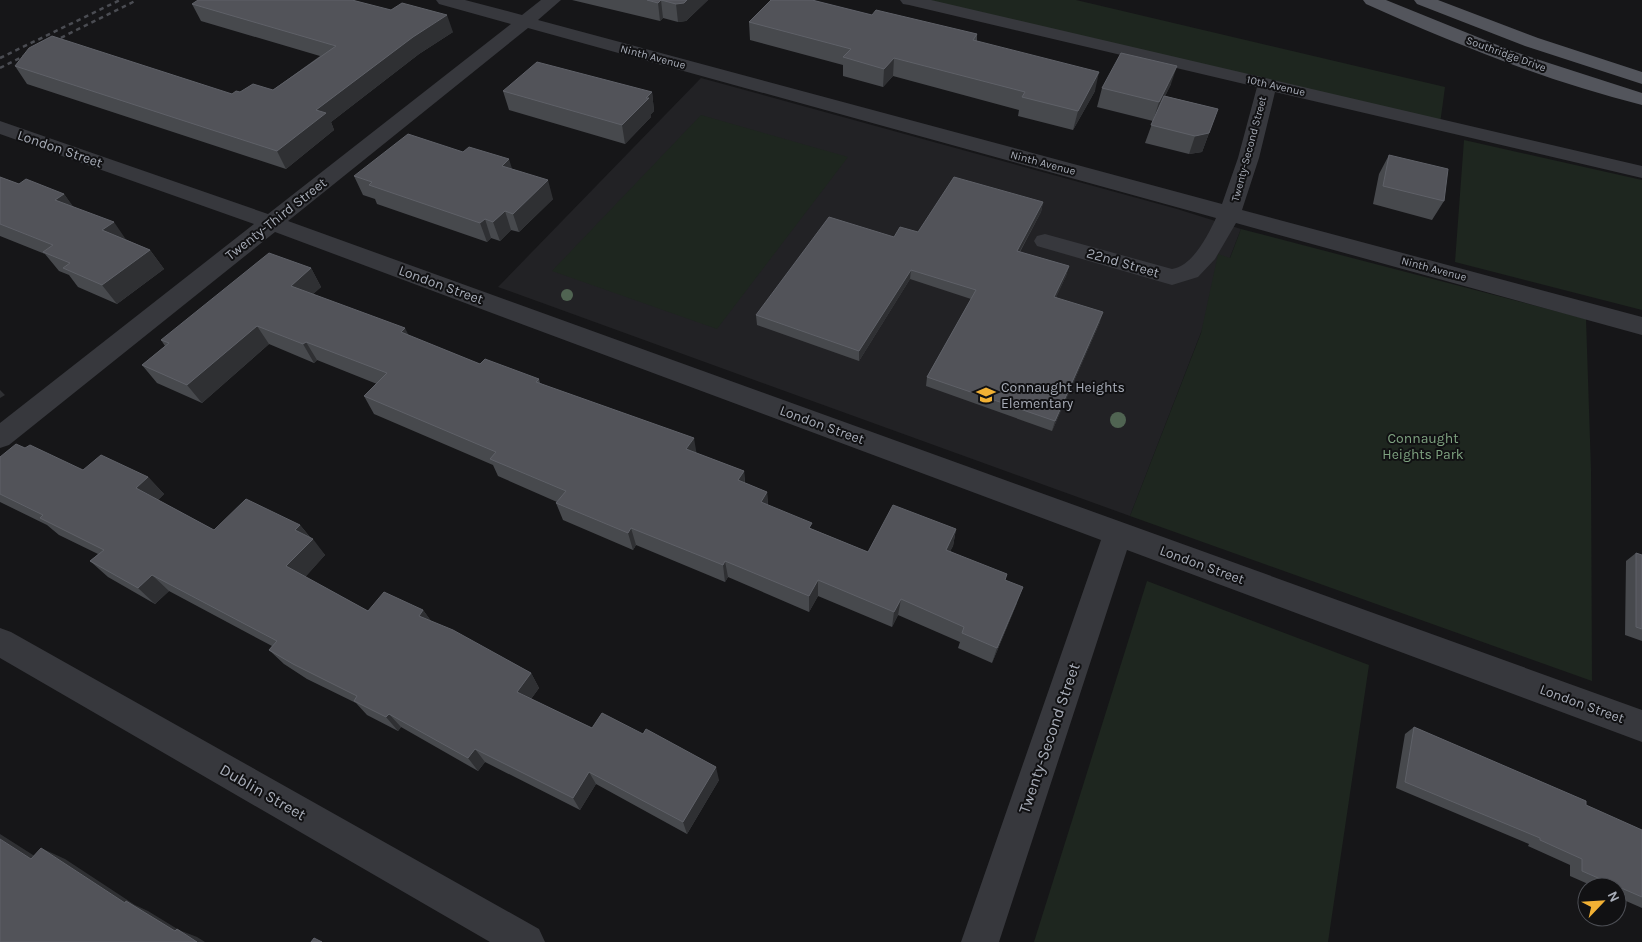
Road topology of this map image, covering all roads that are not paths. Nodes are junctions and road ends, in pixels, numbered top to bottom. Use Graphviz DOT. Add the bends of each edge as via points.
graph roads {
  1 [pos="445,0"];
  2 [pos="552,0"];
  3 [pos="910,0"];
  4 [pos="1372,0"];
  5 [pos="1423,0"];
  6 [pos="524,22"];
  7 [pos="1642,78"];
  8 [pos="1267,84"];
  9 [pos="1642,99"];
  10 [pos="0,128"];
  11 [pos="1642,172"];
  12 [pos="1231,214"];
  13 [pos="272,223"];
  14 [pos="1046,241"];
  15 [pos="1642,326"];
  16 [pos="0,438"];
  17 [pos="1118,534"];
  18 [pos="0,642"];
  19 [pos="1642,726"];
  20 [pos="526,942"];
  21 [pos="980,942"];
  1 -- 6 [label="street, Ninth Avenue"];
  2 -- 6 [label="street, Twenty-Third Street"];
  3 -- 8 [label="street, 10th Avenue"];
  4 -- 9 [label="main road, Southridge Drive" via="1524,62"];
  5 -- 7 [label="main road, Southridge Drive" via="1492,28"];
  6 -- 12 [label="street, Ninth Avenue"];
  6 -- 13 [label="street, Twenty-Third Street"];
  8 -- 11 [label="street, 10th Avenue"];
  8 -- 12 [label="street, Twenty-Second Street"];
  10 -- 13 [label="street, London Street"];
  12 -- 14 [label="street, 22nd Street" via="1212,246 1189,273 1172,277"];
  12 -- 15 [label="street, Ninth Avenue"];
  13 -- 16 [label="street, Twenty-Third Street"];
  13 -- 17 [label="street, London Street"];
  17 -- 19 [label="street, London Street"];
  17 -- 21 [label="street, Twenty-Second Street"];
  18 -- 20 [label="street, Dublin Street"];
}
